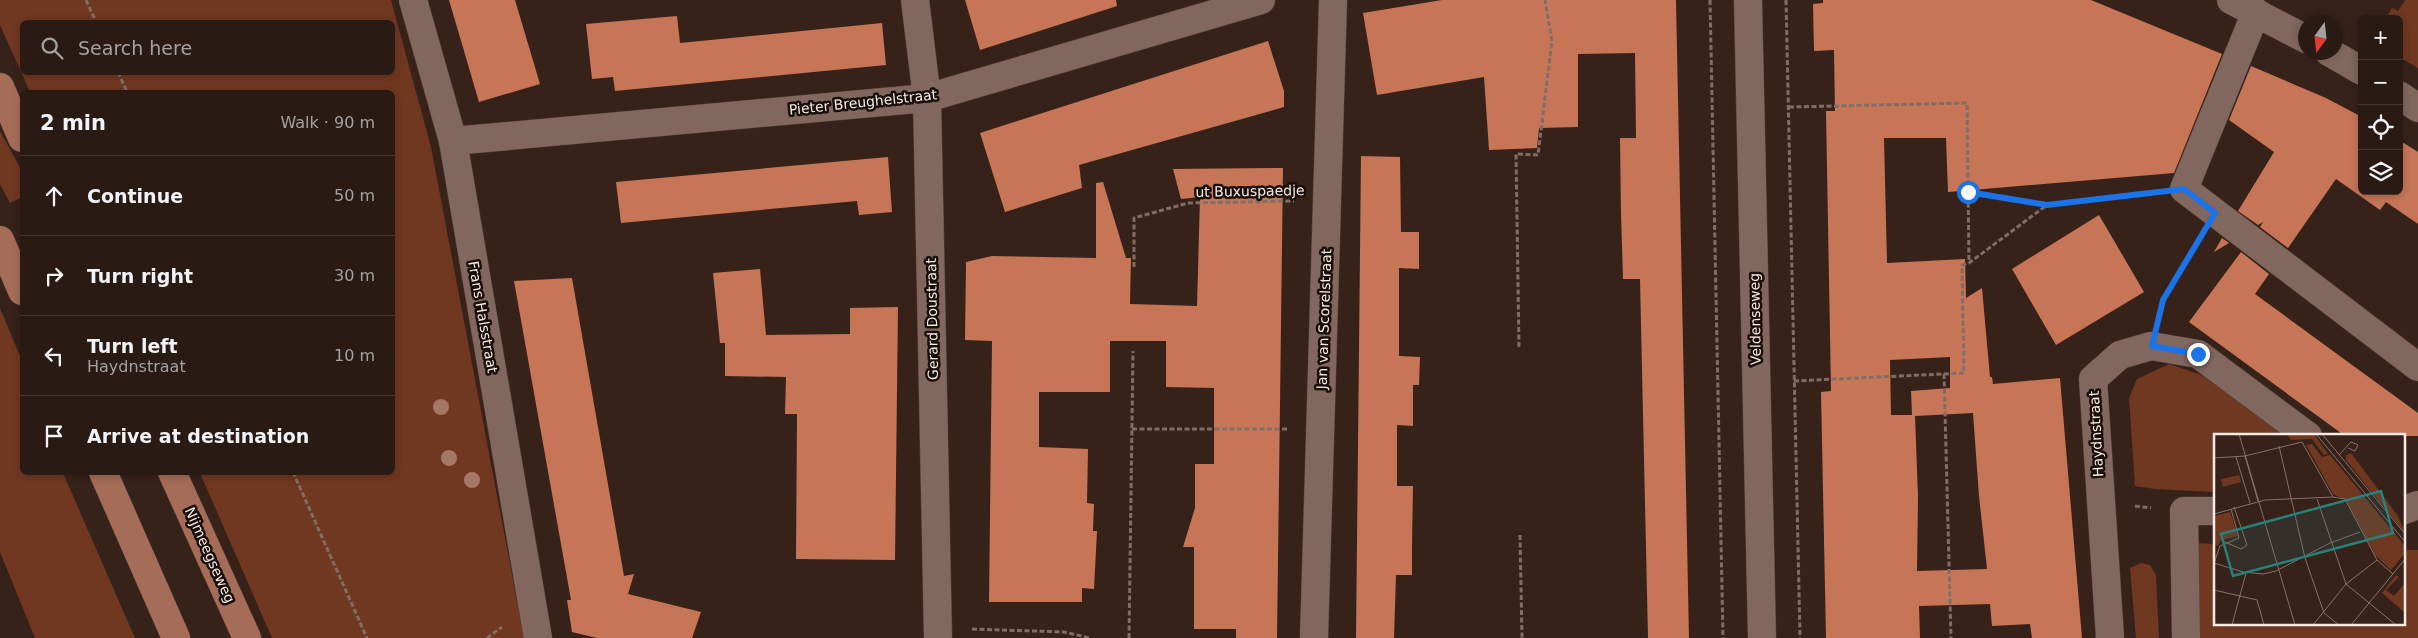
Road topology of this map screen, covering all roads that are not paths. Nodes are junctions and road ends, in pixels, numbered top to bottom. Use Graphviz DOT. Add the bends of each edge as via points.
graph roads {
  1 [pos="413,0"];
  2 [pos="915,0"];
  3 [pos="1262,0"];
  4 [pos="1333,0"];
  5 [pos="1748,0"];
  6 [pos="2231,0"];
  7 [pos="2256,12"];
  8 [pos="2298,35"];
  9 [pos="2343,60"];
  10 [pos="2358,69"];
  11 [pos="0,88"];
  12 [pos="928,98"];
  13 [pos="2403,98"];
  14 [pos="2418,108"];
  15 [pos="20,133"];
  16 [pos="453,142"];
  17 [pos="0,240"];
  18 [pos="20,286"];
  19 [pos="2418,367"];
  20 [pos="2305,434"];
  21 [pos="104,475"];
  22 [pos="173,475"];
  23 [pos="2214,511"];
  24 [pos="938,633"];
  25 [pos="176,638"];
  26 [pos="247,638"];
  27 [pos="538,638"];
  28 [pos="1314,638"];
  29 [pos="1762,638"];
  30 [pos="2110,638"];
  31 [pos="2186,638"];
  1 -- 16 [label="street, Frans Halsstraat"];
  2 -- 12 [label="street, Gerard Doustraat"];
  3 -- 12 [label="street, Pieter Breughelstraat"];
  4 -- 28 [label="street, Jan van Scorelstraat"];
  5 -- 29 [label="street, Veldenseweg"];
  6 -- 7 [label="street"];
  7 -- 8 [label="street"];
  7 -- 19 [label="street" via="2184,189"];
  9 -- 10 [label="street"];
  11 -- 15 [label="main road"];
  12 -- 16 [label="street, Pieter Breughelstraat"];
  12 -- 24 [label="street, Gerard Doustraat"];
  13 -- 14 [label="street"];
  16 -- 27 [label="street, Frans Halsstraat"];
  17 -- 18 [label="main road"];
  20 -- 30 [label="street, Haydnstraat" via="2198,354 2152,346 2120,355 2093,379"];
  21 -- 25 [label="main road"];
  22 -- 26 [label="main road, Nijmeegseweg"];
  23 -- 31 [label="street" via="2184,511"];
}
